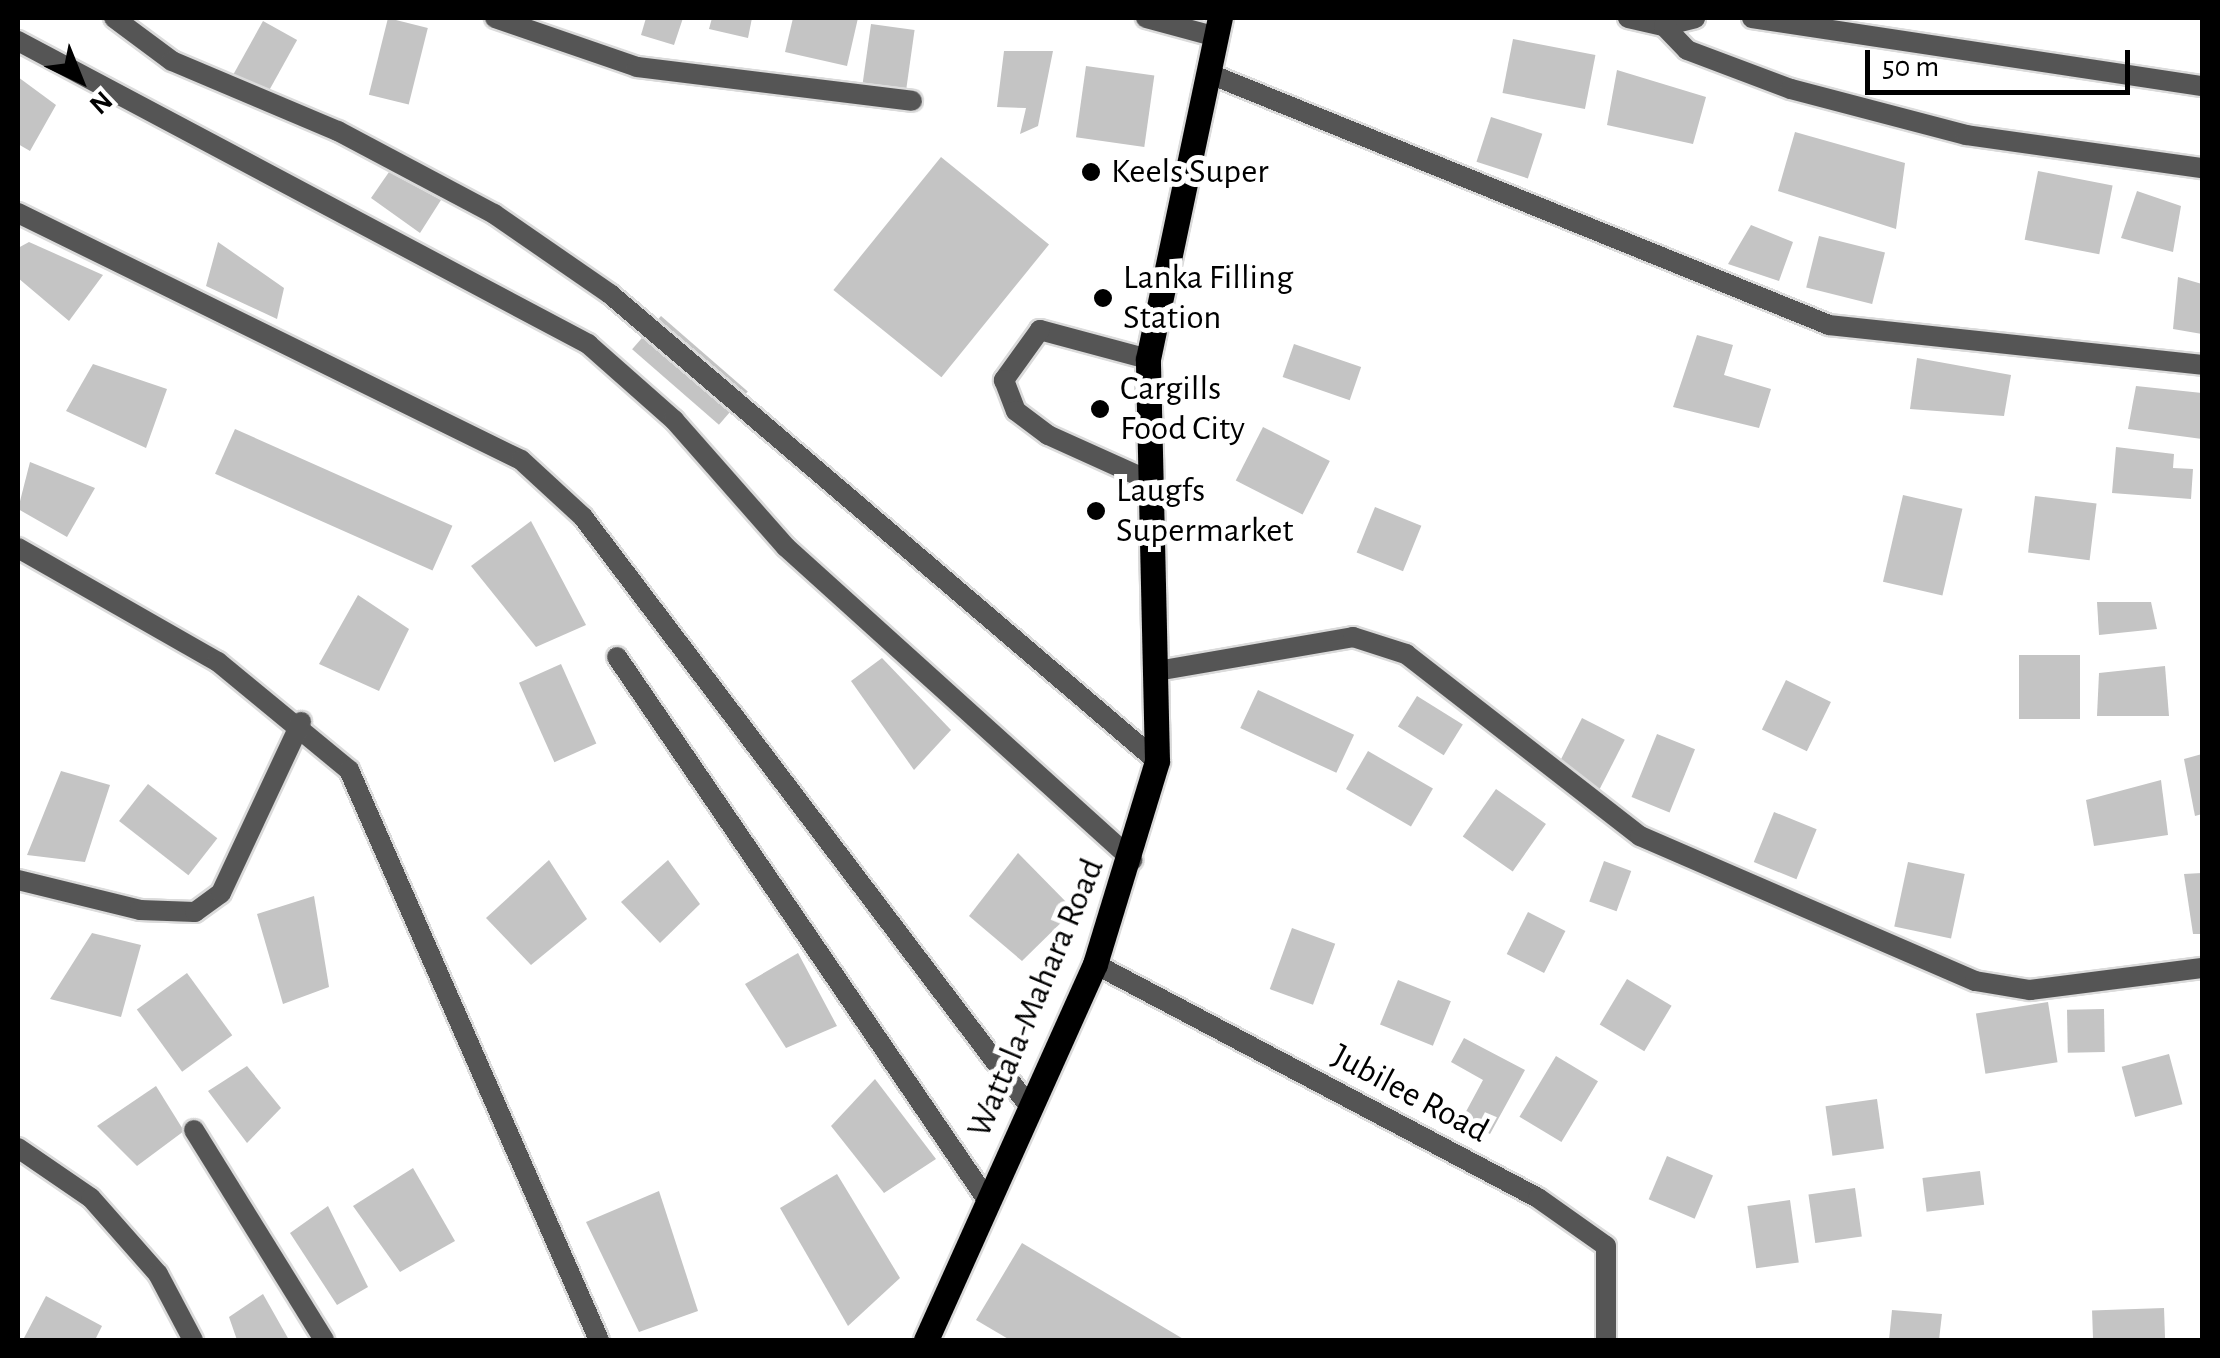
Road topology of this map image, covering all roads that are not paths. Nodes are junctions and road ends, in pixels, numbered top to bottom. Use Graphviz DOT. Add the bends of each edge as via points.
graph roads {
  1 [pos="114,18"];
  2 [pos="494,18"];
  3 [pos="1146,18"];
  4 [pos="1628,18"];
  5 [pos="1695,18"];
  6 [pos="1752,18"];
  7 [pos="1664,26"];
  8 [pos="1219,27"];
  9 [pos="18,41"];
  10 [pos="1210,74"];
  11 [pos="2202,86"];
  12 [pos="912,101"];
  13 [pos="2202,168"];
  14 [pos="18,213"];
  15 [pos="1148,359"];
  16 [pos="2202,365"];
  17 [pos="1152,482"];
  18 [pos="18,548"];
  19 [pos="617,658"];
  20 [pos="1158,672"];
  21 [pos="301,722"];
  22 [pos="1157,761"];
  23 [pos="1133,860"];
  24 [pos="18,880"];
  25 [pos="1094,964"];
  26 [pos="2202,968"];
  27 [pos="1030,1106"];
  28 [pos="194,1130"];
  29 [pos="18,1148"];
  30 [pos="988,1201"];
  31 [pos="193,1340"];
  32 [pos="324,1340"];
  33 [pos="598,1340"];
  34 [pos="926,1340"];
  35 [pos="1606,1340"];
  1 -- 22 [label="street" via="172,61 338,131 494,214 610,294"];
  2 -- 12 [label="street" via="638,66"];
  3 -- 8 [label="street"];
  4 -- 7 [label="street"];
  5 -- 7 [label="street"];
  6 -- 11 [label="street"];
  7 -- 13 [label="street" via="1687,50 1791,89 1966,135"];
  8 -- 10 [label="main road, Wattala-Mahara Road"];
  9 -- 23 [label="street" via="588,344 674,420 786,547"];
  10 -- 15 [label="main road, Wattala-Mahara Road"];
  10 -- 16 [label="street" via="1829,325"];
  14 -- 27 [label="street" via="521,460 583,516"];
  15 -- 17 [label="main road, Wattala-Mahara Road"];
  15 -- 17 [label="street" via="1040,330 1004,380 1016,411 1048,435"];
  17 -- 20 [label="main road, Wattala-Mahara Road"];
  18 -- 21 [label="street" via="218,662"];
  19 -- 30 [label="street"];
  20 -- 22 [label="main road, Wattala-Mahara Road"];
  20 -- 26 [label="street" via="1352,637 1406,654 1640,836 1975,981 2030,990"];
  21 -- 24 [label="street" via="220,893 194,912 140,910"];
  21 -- 33 [label="street" via="350,770"];
  22 -- 23 [label="main road, Wattala-Mahara Road"];
  23 -- 25 [label="main road, Wattala-Mahara Road"];
  25 -- 27 [label="main road, Wattala-Mahara Road"];
  25 -- 35 [label="street, Jubilee Road" via="1538,1198 1606,1246"];
  27 -- 30 [label="main road, Wattala-Mahara Road"];
  28 -- 32 [label="street"];
  29 -- 31 [label="street" via="91,1198 158,1274"];
  30 -- 34 [label="main road, Wattala-Mahara Road"];
}
